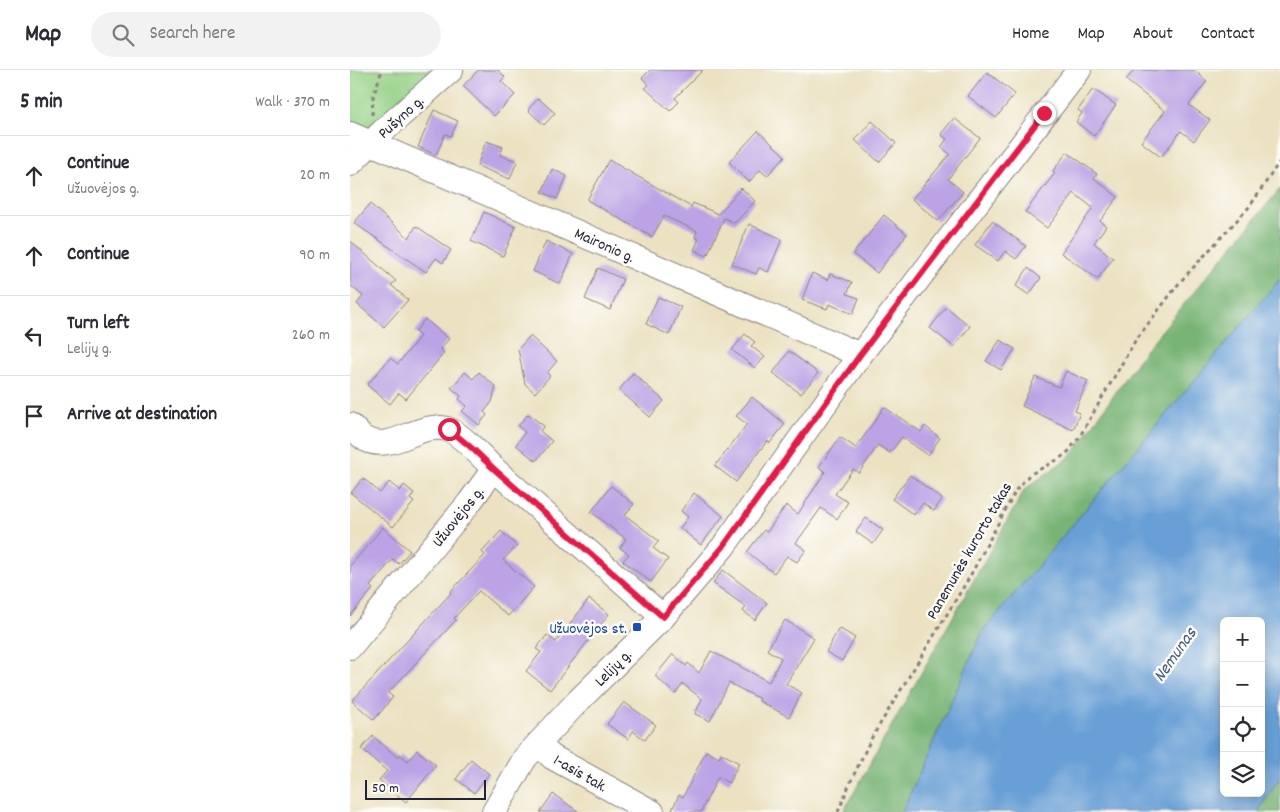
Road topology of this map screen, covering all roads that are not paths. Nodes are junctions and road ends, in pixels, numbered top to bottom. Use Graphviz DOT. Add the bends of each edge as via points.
graph roads {
  1 [pos="451,70"];
  2 [pos="1079,70"];
  3 [pos="368,136"];
  4 [pos="350,164"];
  5 [pos="860,355"];
  6 [pos="350,425"];
  7 [pos="494,469"];
  8 [pos="663,617"];
  9 [pos="350,647"];
  10 [pos="538,744"];
  11 [pos="494,812"];
  12 [pos="652,812"];
  1 -- 3 [label="street, Pušyno g."];
  2 -- 5 [label="street, Lelijų g."];
  3 -- 4 [label="street, Pušyno g."];
  3 -- 5 [label="street, Maironio g."];
  5 -- 8 [label="street, Lelijų g." via="723,547"];
  6 -- 7 [label="street, Užuovėjos g." via="366,440 376,442 389,442 436,427 449,429"];
  7 -- 8 [label="street"];
  7 -- 9 [label="street, Užuovėjos g."];
  8 -- 10 [label="street, Lelijų g."];
  10 -- 11 [label="street, Lelijų g." via="525,758"];
  10 -- 12 [label="street, 1-asis tak." via="552,757"];
}
